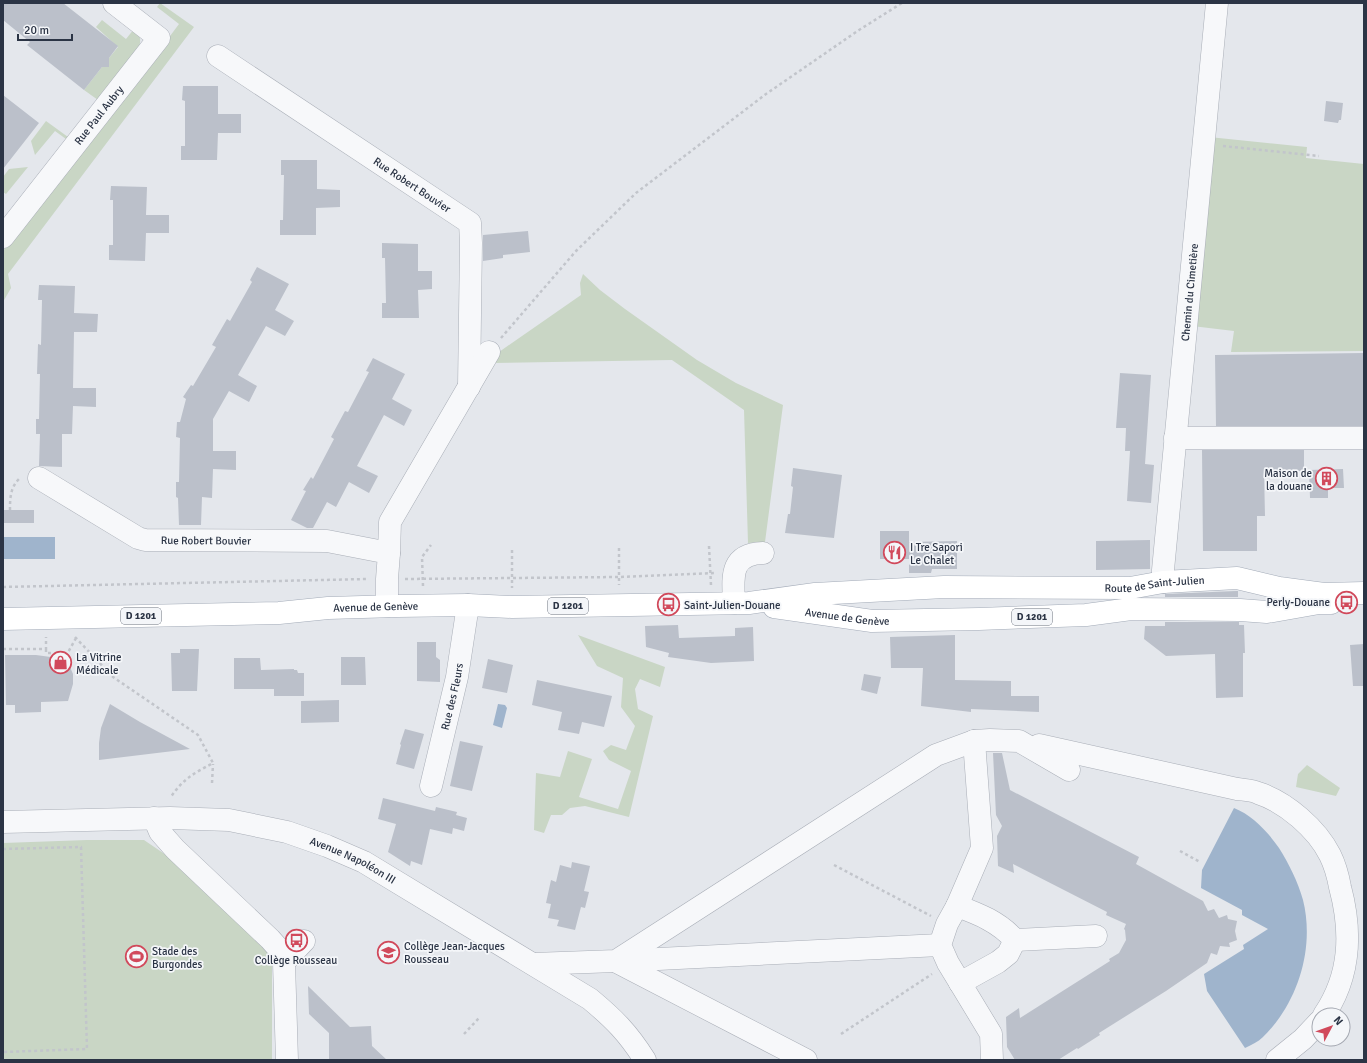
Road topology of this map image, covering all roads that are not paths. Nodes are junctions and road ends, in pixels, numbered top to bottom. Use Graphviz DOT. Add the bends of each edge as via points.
graph roads {
  1 [pos="114,3"];
  2 [pos="1216,3"];
  3 [pos="218,56"];
  4 [pos="3,237"];
  5 [pos="489,352"];
  6 [pos="469,387"];
  7 [pos="1175,438"];
  8 [pos="1364,438"];
  9 [pos="39,478"];
  10 [pos="389,553"];
  11 [pos="763,553"];
  12 [pos="1163,582"];
  13 [pos="944,587"];
  14 [pos="978,588"];
  15 [pos="1130,588"];
  16 [pos="840,592"];
  17 [pos="1364,593"];
  18 [pos="1364,602"];
  19 [pos="742,603"];
  20 [pos="468,605"];
  21 [pos="387,606"];
  22 [pos="1131,610"];
  23 [pos="838,615"];
  24 [pos="3,619"];
  25 [pos="978,619"];
  26 [pos="974,741"];
  27 [pos="1019,741"];
  28 [pos="1069,770"];
  29 [pos="431,786"];
  30 [pos="162,818"];
  31 [pos="3,822"];
  32 [pos="952,915"];
  33 [pos="1096,936"];
  34 [pos="1015,940"];
  35 [pos="304,941"];
  36 [pos="944,954"];
  37 [pos="616,961"];
  38 [pos="284,962"];
  39 [pos="533,964"];
  40 [pos="960,983"];
  41 [pos="285,994"];
  42 [pos="1328,1007"];
  43 [pos="301,1019"];
  44 [pos="1311,1030"];
  45 [pos="287,1060"];
  46 [pos="645,1060"];
  47 [pos="806,1060"];
  48 [pos="992,1060"];
  49 [pos="1277,1060"];
  1 -- 4 [label="street, Rue Paul Aubry" via="159,38"];
  2 -- 7 [label="street, Chemin du Cimetière"];
  3 -- 6 [label="street, Rue Robert Bouvier" via="470,223"];
  5 -- 6 [label="street, Rue Robert Bouvier"];
  6 -- 10 [label="street, Rue Robert Bouvier" via="390,522"];
  7 -- 8 [label="street"];
  7 -- 12 [label="street, Chemin du Cimetière"];
  9 -- 10 [label="street, Rue Robert Bouvier" via="144,540 326,541"];
  10 -- 21 [label="street, Rue Robert Bouvier"];
  11 -- 19 [label="street" via="741,559 735,568 733,575"];
  12 -- 15 [label="main road, Route de Saint-Julien"];
  12 -- 17 [label="main road, Route de Saint-Julien" via="1237,578 1279,588 1324,594"];
  13 -- 14 [label="main road, Route de Saint-Julien / D 1201"];
  13 -- 16 [label="main road, Avenue de Genève / D 1201"];
  14 -- 15 [label="main road, Route de Saint-Julien / D 1201"];
  14 -- 25 [label="main road"];
  15 -- 22 [label="main road"];
  16 -- 19 [label="main road, Avenue de Genève / D 1201"];
  16 -- 23 [label="main road"];
  18 -- 22 [label="main road" via="1319,603 1267,612"];
  19 -- 20 [label="main road, Avenue de Genève / D 1201" via="512,607"];
  19 -- 23 [label="main road, Avenue de Genève / D 1201"];
  20 -- 21 [label="main road, Avenue de Genève / D 1201"];
  20 -- 29 [label="street, Rue des Fleurs" via="457,677"];
  21 -- 24 [label="main road, Avenue de Genève / D 1201" via="328,608 279,614"];
  22 -- 25 [label="main road, D 1201" via="1086,615"];
  23 -- 25 [label="main road, Avenue de Genève / D 1201" via="872,621"];
  26 -- 27 [label="street"];
  26 -- 32 [label="street" via="982,848"];
  26 -- 37 [label="street" via="936,755"];
  27 -- 28 [label="street"];
  27 -- 42 [label="street" via="1257,792 1276,801 1300,818 1317,835 1330,854 1346,912 1348,951 1344,973"];
  30 -- 31 [label="street, Avenue Napoléon III"];
  30 -- 38 [label="street" via="160,832 270,939 278,948"];
  30 -- 39 [label="street, Avenue Napoléon III" via="236,821 287,832 327,846 364,862"];
  32 -- 34 [label="street" via="981,915"];
  32 -- 36 [label="street"];
  33 -- 34 [label="street"];
  34 -- 40 [label="street" via="1008,954 998,962"];
  35 -- 38 [label="street"];
  36 -- 37 [label="street"];
  36 -- 40 [label="street"];
  37 -- 39 [label="street"];
  37 -- 47 [label="street"];
  38 -- 41 [label="street"];
  39 -- 46 [label="street, Avenue Napoléon III" via="590,999 613,1018"];
  40 -- 48 [label="street" via="991,1034"];
  41 -- 43 [label="street"];
  41 -- 45 [label="street"];
  44 -- 49 [label="street"];
}
